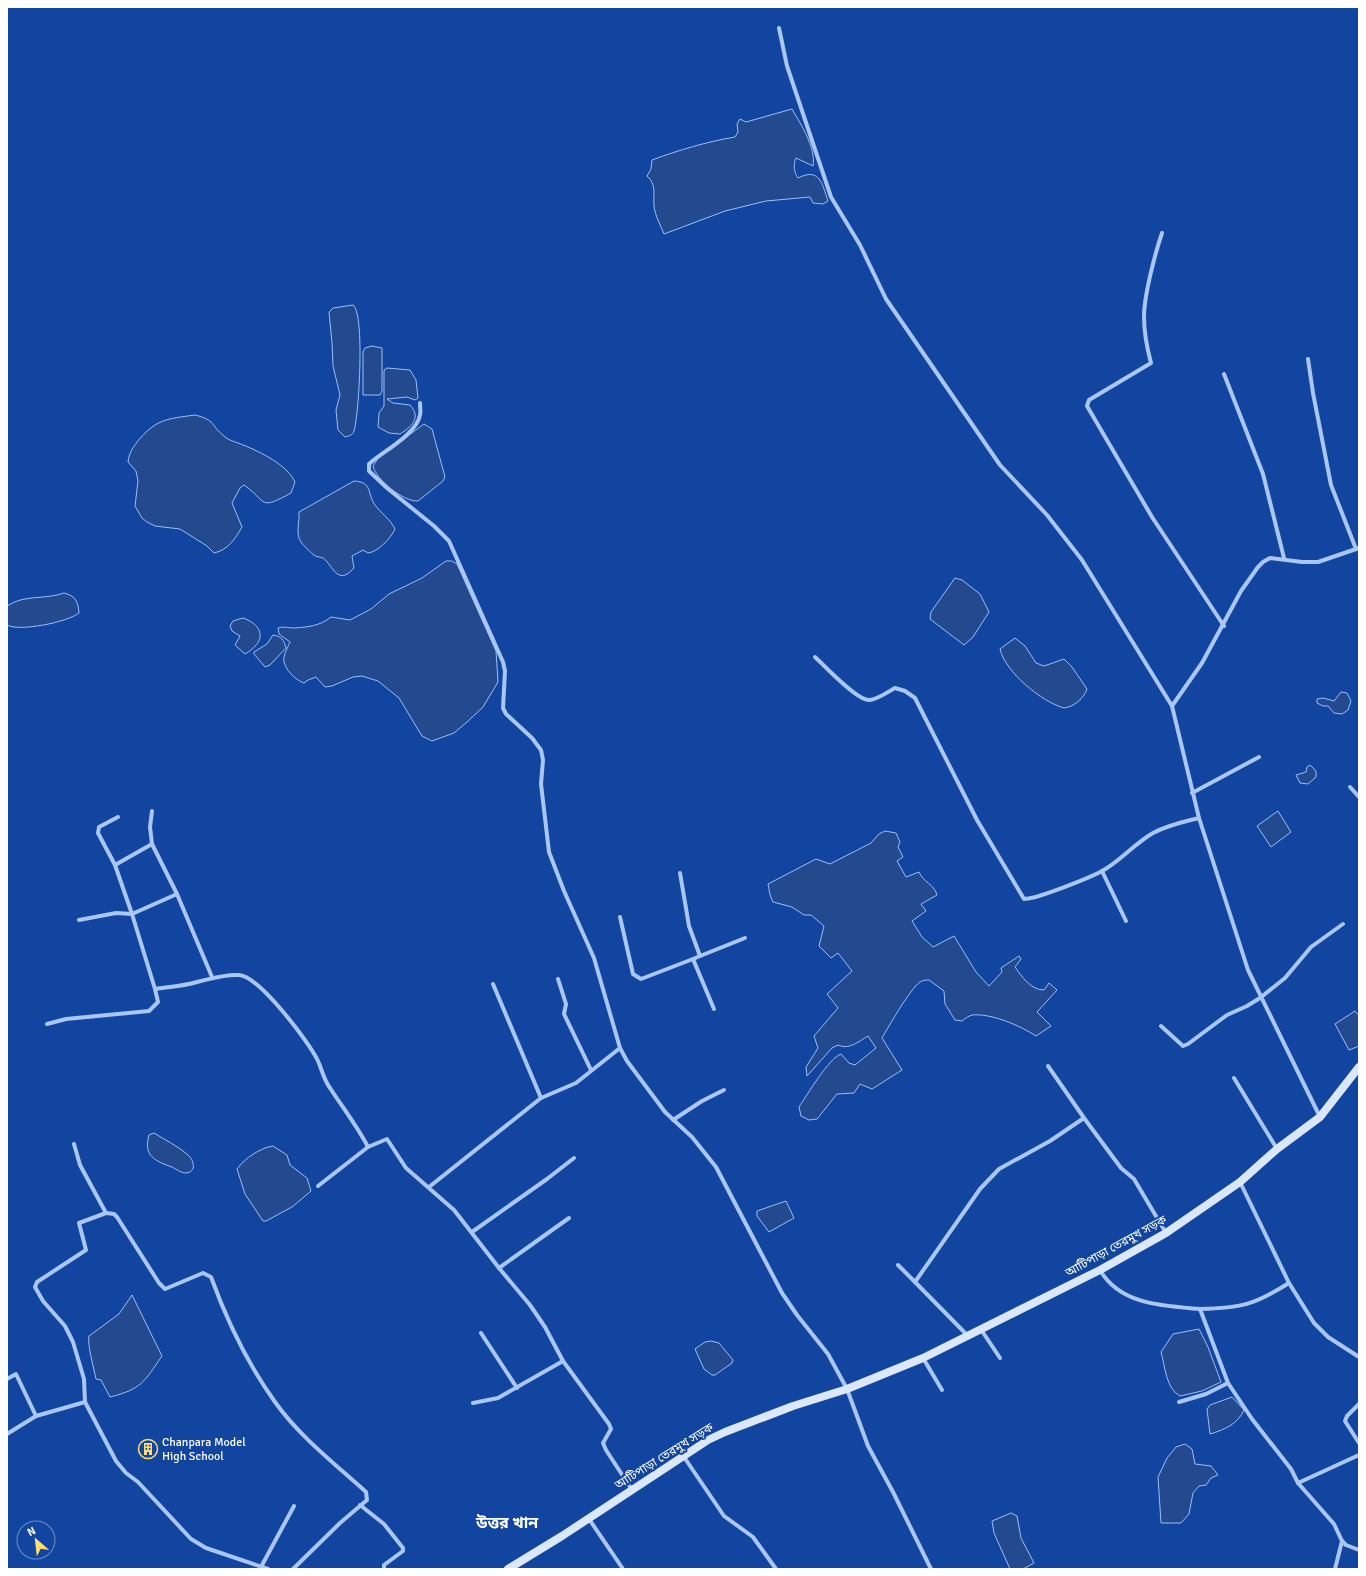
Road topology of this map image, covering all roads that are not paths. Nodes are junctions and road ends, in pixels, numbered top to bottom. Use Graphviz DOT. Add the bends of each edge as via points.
graph roads {
  1 [pos="779,28"];
  2 [pos="1162,233"];
  3 [pos="1308,360"];
  4 [pos="1224,374"];
  5 [pos="420,403"];
  6 [pos="1358,549"];
  7 [pos="1284,558"];
  8 [pos="1224,626"];
  9 [pos="815,657"];
  10 [pos="1172,706"];
  11 [pos="1259,758"];
  12 [pos="1350,787"];
  13 [pos="1192,792"];
  14 [pos="1359,797"];
  15 [pos="152,811"];
  16 [pos="118,817"];
  17 [pos="1199,818"];
  18 [pos="152,844"];
  19 [pos="115,865"];
  20 [pos="1102,871"];
  21 [pos="680,873"];
  22 [pos="178,894"];
  23 [pos="132,914"];
  24 [pos="620,917"];
  25 [pos="79,920"];
  26 [pos="1126,921"];
  27 [pos="1343,924"];
  28 [pos="745,938"];
  29 [pos="700,956"];
  30 [pos="693,959"];
  31 [pos="212,977"];
  32 [pos="558,979"];
  33 [pos="493,984"];
  34 [pos="155,989"];
  35 [pos="1260,998"];
  36 [pos="714,1009"];
  37 [pos="47,1024"];
  38 [pos="1161,1026"];
  39 [pos="620,1048"];
  40 [pos="1048,1066"];
  41 [pos="1359,1067"];
  42 [pos="591,1070"];
  43 [pos="1234,1078"];
  44 [pos="724,1090"];
  45 [pos="541,1098"];
  46 [pos="1320,1117"];
  47 [pos="1084,1118"];
  48 [pos="673,1120"];
  49 [pos="74,1144"];
  50 [pos="368,1147"];
  51 [pos="1277,1149"];
  52 [pos="574,1158"];
  53 [pos="1240,1182"];
  54 [pos="318,1186"];
  55 [pos="429,1187"];
  56 [pos="106,1213"];
  57 [pos="569,1218"];
  58 [pos="472,1232"];
  59 [pos="1166,1233"];
  60 [pos="898,1265"];
  61 [pos="499,1268"];
  62 [pos="1100,1270"];
  63 [pos="916,1282"];
  64 [pos="1289,1283"];
  65 [pos="1200,1308"];
  66 [pos="982,1331"];
  67 [pos="481,1333"];
  68 [pos="969,1336"];
  69 [pos="1359,1357"];
  70 [pos="923,1358"];
  71 [pos="1000,1358"];
  72 [pos="563,1361"];
  73 [pos="7,1379"];
  74 [pos="1228,1383"];
  75 [pos="517,1388"];
  76 [pos="847,1389"];
  77 [pos="942,1390"];
  78 [pos="85,1402"];
  79 [pos="1179,1402"];
  80 [pos="473,1403"];
  81 [pos="1359,1404"];
  82 [pos="36,1416"];
  83 [pos="7,1434"];
  84 [pos="1359,1443"];
  85 [pos="1359,1455"];
  86 [pos="684,1456"];
  87 [pos="1298,1483"];
  88 [pos="632,1490"];
  89 [pos="360,1505"];
  90 [pos="294,1506"];
  91 [pos="589,1519"];
  92 [pos="1342,1541"];
  93 [pos="1359,1550"];
  94 [pos="261,1567"];
  95 [pos="268,1569"];
  96 [pos="293,1569"];
  97 [pos="384,1569"];
  98 [pos="508,1569"];
  99 [pos="623,1569"];
  100 [pos="776,1569"];
  101 [pos="931,1569"];
  102 [pos="1335,1569"];
  1 -- 10 [label="street" via="786,66 831,197 860,245 886,299 1000,465 1047,515 1082,560"];
  2 -- 8 [label="street" via="1156,249 1144,316 1151,363 1088,400 1087,406 1152,517"];
  3 -- 6 [label="street" via="1312,393 1331,485"];
  4 -- 7 [label="street" via="1263,474"];
  5 -- 39 [label="street" via="417,423 405,436 369,464 369,471 449,541 503,662 504,708 506,714 541,750 541,784 549,852 594,958"];
  6 -- 7 [label="street" via="1318,562"];
  7 -- 8 [label="street" via="1270,558 1258,566 1241,591"];
  8 -- 10 [label="street"];
  9 -- 20 [label="street" via="860,698 871,700 895,688 915,698 974,814 1024,899"];
  10 -- 13 [label="street"];
  11 -- 13 [label="street"];
  12 -- 14 [label="street"];
  13 -- 17 [label="street"];
  15 -- 18 [label="street"];
  16 -- 19 [label="street" via="99,826 98,833"];
  17 -- 20 [label="street" via="1171,824 1154,832"];
  17 -- 35 [label="street" via="1248,970"];
  18 -- 19 [label="street"];
  18 -- 22 [label="street"];
  19 -- 23 [label="street"];
  20 -- 26 [label="street"];
  21 -- 29 [label="street" via="689,926"];
  22 -- 23 [label="street"];
  22 -- 31 [label="street"];
  23 -- 25 [label="street" via="116,913"];
  23 -- 34 [label="street"];
  24 -- 30 [label="street" via="636,978 641,979"];
  27 -- 35 [label="street" via="1311,947 1285,978"];
  28 -- 29 [label="street"];
  29 -- 30 [label="street"];
  30 -- 36 [label="street"];
  31 -- 34 [label="street"];
  31 -- 50 [label="street" via="240,975 255,983 280,1008 318,1061 329,1088 354,1122"];
  32 -- 42 [label="street" via="566,1004 564,1014"];
  33 -- 45 [label="street"];
  34 -- 37 [label="street" via="158,1002 149,1011 66,1019"];
  35 -- 38 [label="street" via="1227,1015 1182,1046"];
  35 -- 46 [label="street"];
  39 -- 42 [label="street"];
  39 -- 48 [label="street" via="656,1102"];
  40 -- 47 [label="street"];
  41 -- 46 [label="main road, আটিপাড়া তেরমুখ সড়ক"];
  42 -- 45 [label="street" via="576,1083"];
  43 -- 51 [label="street"];
  44 -- 48 [label="street"];
  45 -- 55 [label="street"];
  46 -- 51 [label="main road, আটিপাড়া তেরমুখ সড়ক"];
  47 -- 59 [label="street" via="1121,1168 1134,1179"];
  47 -- 63 [label="street" via="1050,1141 999,1169 980,1189"];
  48 -- 76 [label="street" via="692,1137 716,1167 782,1293 828,1354"];
  49 -- 56 [label="street" via="80,1165"];
  50 -- 54 [label="street"];
  50 -- 55 [label="street" via="387,1139 406,1168"];
  51 -- 53 [label="main road, আটিপাড়া তেরমুখ সড়ক"];
  52 -- 58 [label="street"];
  53 -- 59 [label="main road, আটিপাড়া তেরমুখ সড়ক"];
  53 -- 64 [label="street"];
  55 -- 58 [label="street" via="454,1210"];
  56 -- 78 [label="street" via="79,1223 86,1250 37,1282 35,1287 65,1326 73,1342 84,1379"];
  56 -- 89 [label="street" via="117,1217 165,1289 203,1273 211,1276 227,1321 275,1403 366,1492 367,1500"];
  57 -- 61 [label="street"];
  58 -- 61 [label="street"];
  59 -- 62 [label="main road, আটিপাড়া তেরমুখ সড়ক"];
  60 -- 63 [label="street"];
  61 -- 72 [label="street" via="530,1305"];
  62 -- 65 [label="street" via="1121,1293 1163,1306"];
  62 -- 66 [label="main road, আটিপাড়া তেরমুখ সড়ক"];
  63 -- 68 [label="street"];
  64 -- 65 [label="street" via="1264,1299 1233,1308"];
  64 -- 69 [label="street" via="1314,1323"];
  65 -- 74 [label="street"];
  66 -- 68 [label="main road, আটিপাড়া তেরমুখ সড়ক"];
  66 -- 71 [label="street"];
  67 -- 75 [label="street"];
  68 -- 70 [label="main road, আটিপাড়া তেরমুখ সড়ক"];
  70 -- 76 [label="main road, আটিপাড়া তেরমুখ সড়ক"];
  70 -- 77 [label="street"];
  72 -- 75 [label="street"];
  72 -- 88 [label="street" via="609,1424 611,1429 603,1443"];
  73 -- 82 [label="street" via="16,1374"];
  74 -- 79 [label="street" via="1206,1394"];
  74 -- 87 [label="street" via="1291,1469"];
  75 -- 80 [label="street" via="498,1398"];
  76 -- 86 [label="main road, আটিপাড়া তেরমুখ সড়ক" via="725,1432"];
  76 -- 101 [label="street" via="868,1446 897,1498"];
  78 -- 82 [label="street"];
  78 -- 94 [label="street" via="116,1461 191,1539 206,1548"];
  81 -- 84 [label="street" via="1345,1421"];
  82 -- 83 [label="street"];
  85 -- 87 [label="street"];
  86 -- 88 [label="main road, আটিপাড়া তেরমুখ সড়ক"];
  86 -- 100 [label="street" via="724,1516 753,1537"];
  87 -- 92 [label="street" via="1334,1524"];
  88 -- 91 [label="main road, আটিপাড়া তেরমুখ সড়ক"];
  89 -- 96 [label="street"];
  89 -- 97 [label="street" via="384,1524 404,1548 384,1565"];
  90 -- 94 [label="street"];
  91 -- 98 [label="main road, আটিপাড়া তেরমুখ সড়ক"];
  91 -- 99 [label="street"];
  92 -- 93 [label="street" via="1346,1546"];
  92 -- 102 [label="street"];
  94 -- 95 [label="street"];
}
